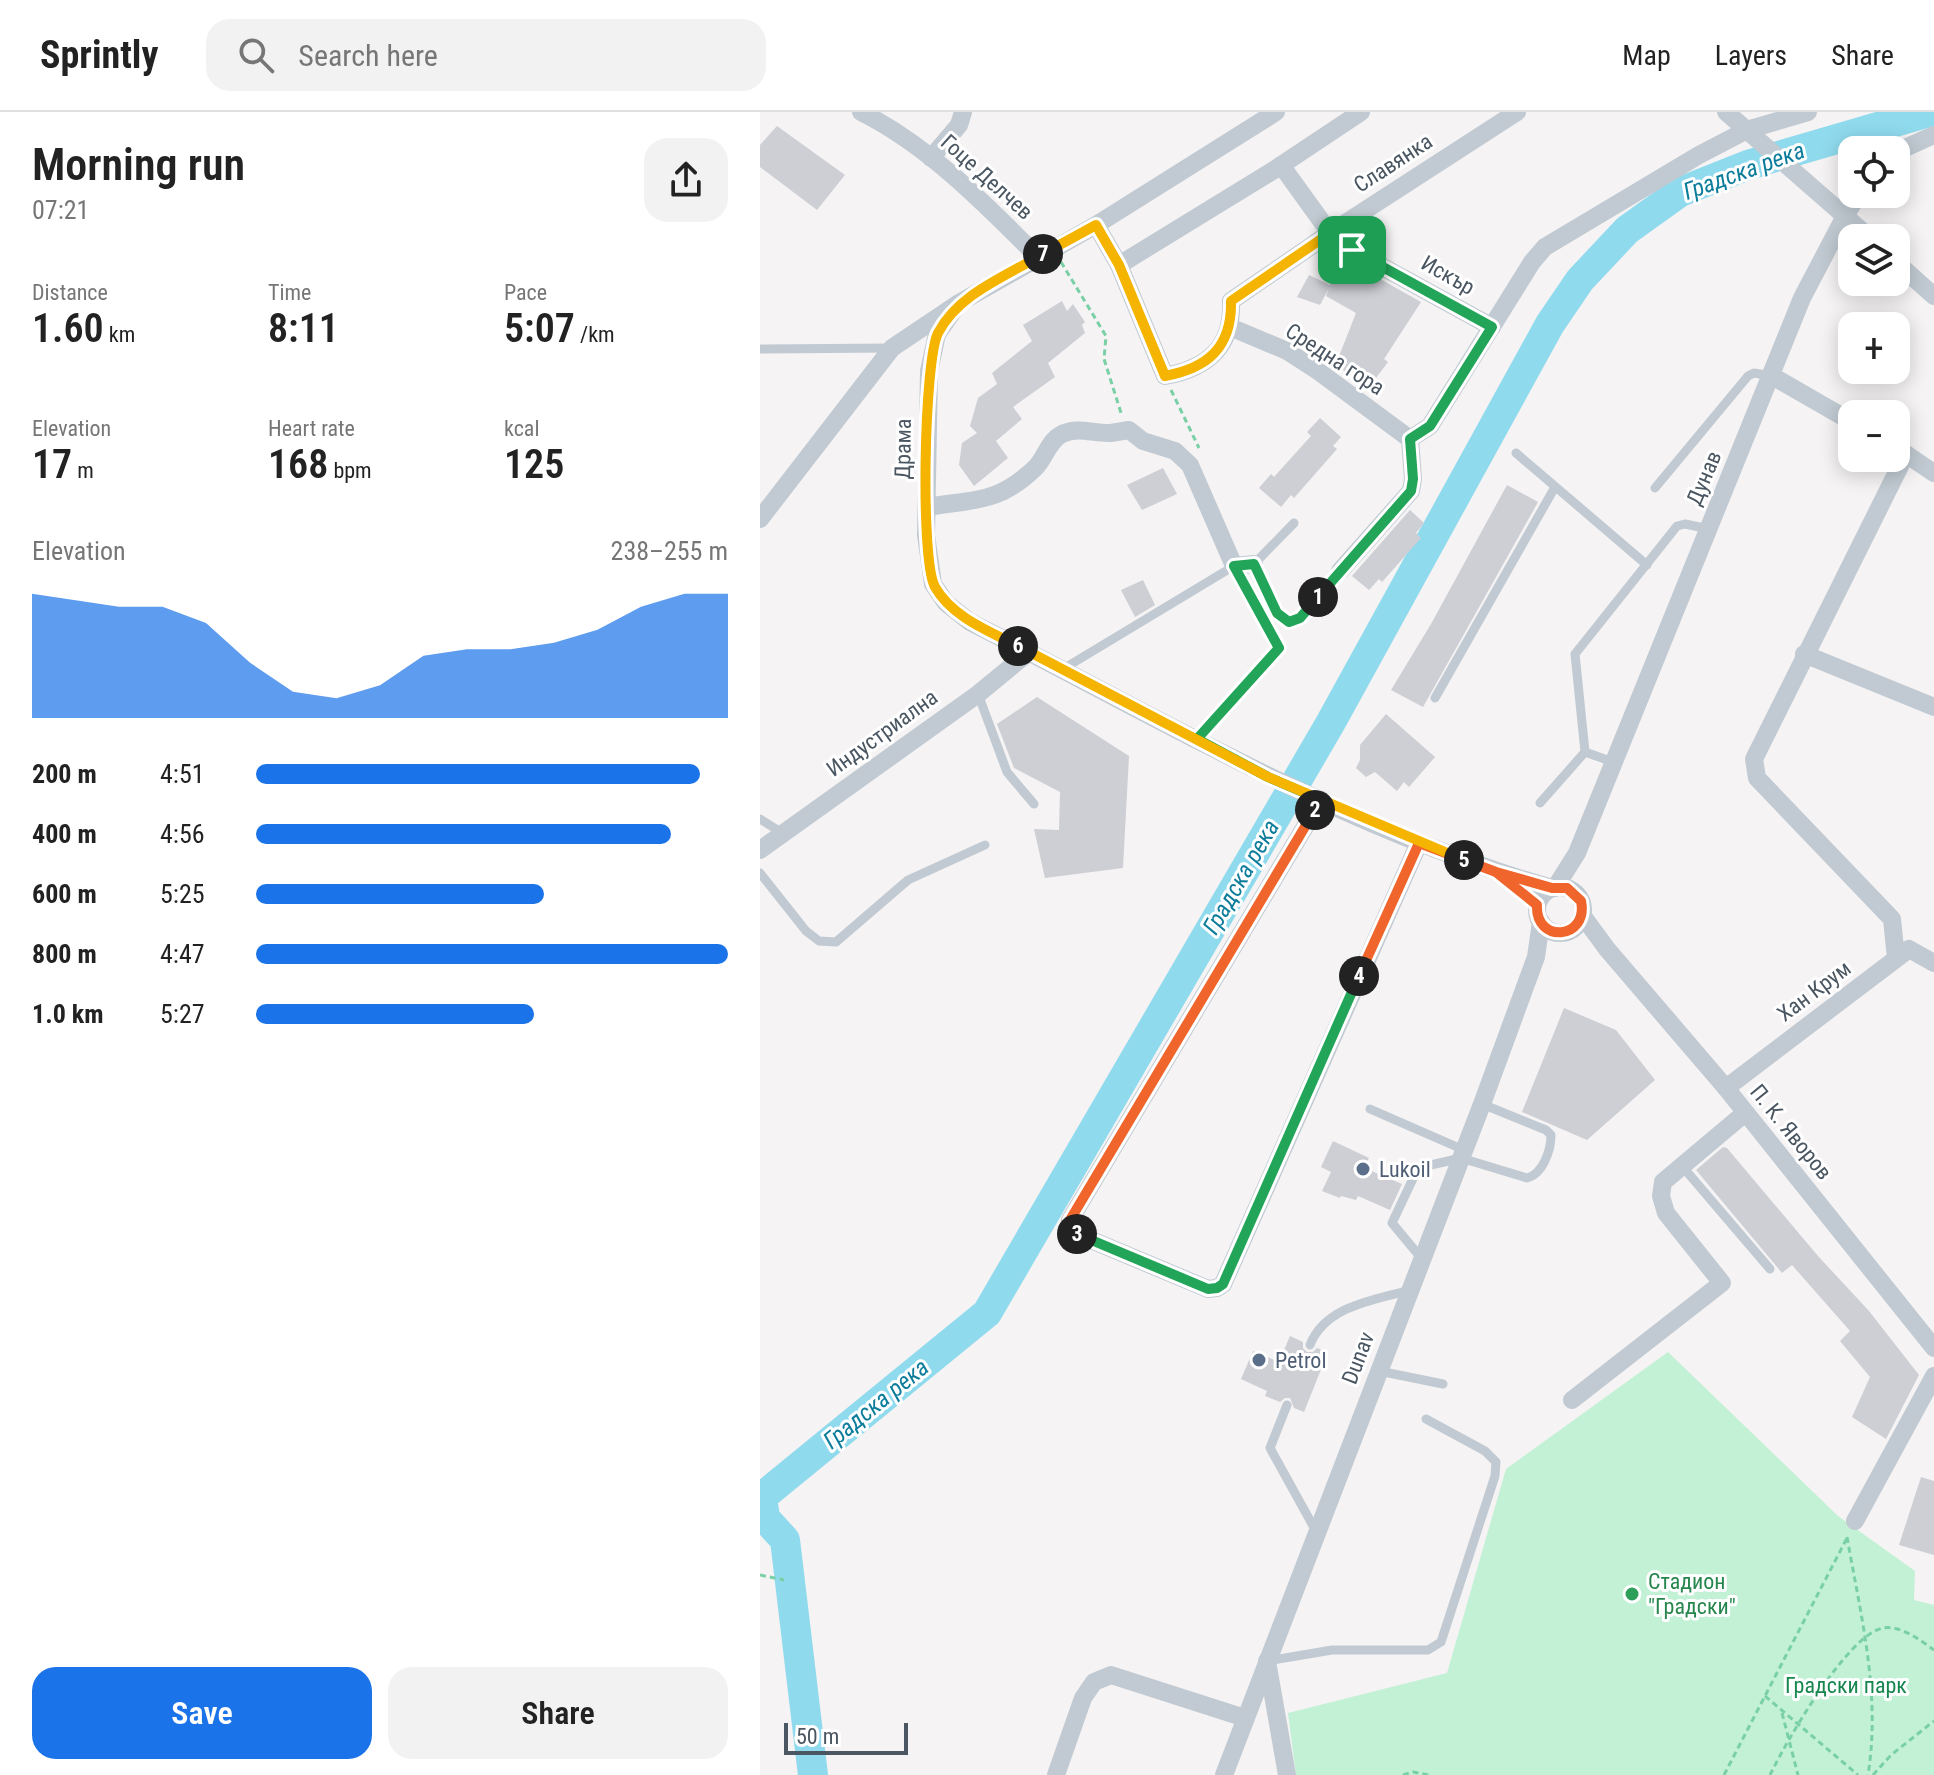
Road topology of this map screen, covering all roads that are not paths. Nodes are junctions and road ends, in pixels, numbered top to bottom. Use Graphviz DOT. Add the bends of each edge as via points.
graph roads {
  1 [pos="861,112"];
  2 [pos="963,112"];
  3 [pos="1276,112"];
  4 [pos="1361,112"];
  5 [pos="1517,112"];
  6 [pos="1726,112"];
  7 [pos="1808,112"];
  8 [pos="1747,130"];
  9 [pos="1934,135"];
  10 [pos="1910,146"];
  11 [pos="931,158"];
  12 [pos="1281,165"];
  13 [pos="1850,208"];
  14 [pos="1845,216"];
  15 [pos="1854,224"];
  16 [pos="1096,225"];
  17 [pos="1330,233"];
  18 [pos="1045,252"];
  19 [pos="1119,265"];
  20 [pos="1910,275"];
  21 [pos="1934,296"];
  22 [pos="959,303"];
  23 [pos="1230,327"];
  24 [pos="1492,327"];
  25 [pos="892,348"];
  26 [pos="760,349"];
  27 [pos="1772,376"];
  28 [pos="1838,414"];
  29 [pos="1410,439"];
  30 [pos="1516,453"];
  31 [pos="1910,457"];
  32 [pos="1891,472"];
  33 [pos="1934,473"];
  34 [pos="1555,487"];
  35 [pos="1655,488"];
  36 [pos="927,507"];
  37 [pos="760,519"];
  38 [pos="1294,523"];
  39 [pos="1709,529"];
  40 [pos="1254,564"];
  41 [pos="1647,565"];
  42 [pos="1234,566"];
  43 [pos="1340,571"];
  44 [pos="1029,652"];
  45 [pos="1804,654"];
  46 [pos="1063,669"];
  47 [pos="978,694"];
  48 [pos="1435,698"];
  49 [pos="1933,704"];
  50 [pos="1197,739"];
  51 [pos="1585,752"];
  52 [pos="1613,762"];
  53 [pos="1321,800"];
  54 [pos="1540,803"];
  55 [pos="1034,804"];
  56 [pos="760,819"];
  57 [pos="784,834"];
  58 [pos="1419,843"];
  59 [pos="985,845"];
  60 [pos="760,850"];
  61 [pos="1496,872"];
  62 [pos="760,873"];
  63 [pos="1560,889"];
  64 [pos="1557,921"];
  65 [pos="1896,958"];
  66 [pos="1934,963"];
  67 [pos="1726,1088"];
  68 [pos="1482,1104"];
  69 [pos="1370,1109"];
  70 [pos="1745,1113"];
  71 [pos="1463,1154"];
  72 [pos="1682,1166"];
  73 [pos="1422,1259"];
  74 [pos="1770,1269"];
  75 [pos="1410,1290"];
  76 [pos="1310,1345"];
  77 [pos="1934,1348"];
  78 [pos="1379,1371"];
  79 [pos="1934,1376"];
  80 [pos="1443,1384"];
  81 [pos="1572,1400"];
  82 [pos="1287,1405"];
  83 [pos="1426,1419"];
  84 [pos="1851,1529"];
  85 [pos="1317,1533"];
  86 [pos="1267,1661"];
  87 [pos="1245,1718"];
  88 [pos="1056,1775"];
  89 [pos="1224,1775"];
  90 [pos="1287,1775"];
  1 -- 11 [label="street, Гоце Делчев"];
  2 -- 11 [label="street" via="959,125"];
  3 -- 16 [label="street, Драма"];
  4 -- 12 [label="street"];
  5 -- 17 [label="street, Славянка"];
  6 -- 8 [label="street"];
  7 -- 8 [label="street"];
  8 -- 14 [label="street"];
  8 -- 24 [label="street" via="1545,247"];
  9 -- 10 [label="street"];
  11 -- 18 [label="street, Гоце Делчев"];
  12 -- 17 [label="street, Искър"];
  12 -- 19 [label="street"];
  13 -- 14 [label="street, Дунав"];
  14 -- 15 [label="street"];
  14 -- 27 [label="street, Дунав" via="1802,298"];
  16 -- 18 [label="street, Драма"];
  16 -- 19 [label="street"];
  17 -- 23 [label="street, Славянка" via="1231,301"];
  17 -- 24 [label="street, Искър"];
  18 -- 22 [label="street, Драма"];
  19 -- 23 [label="street, Славянка" via="1165,376 1186,372 1208,359"];
  20 -- 21 [label="street"];
  22 -- 25 [label="street"];
  22 -- 36 [label="street, Драма" via="937,334 929,371"];
  23 -- 29 [label="street, Средна гора" via="1287,351"];
  24 -- 29 [label="street" via="1430,426"];
  25 -- 26 [label="lane"];
  25 -- 37 [label="street"];
  27 -- 28 [label="street"];
  27 -- 35 [label="lane" via="1748,376"];
  27 -- 39 [label="street, Дунав"];
  29 -- 43 [label="street" via="1411,491"];
  30 -- 34 [label="lane"];
  31 -- 33 [label="street"];
  32 -- 45 [label="street"];
  34 -- 41 [label="lane"];
  34 -- 48 [label="lane"];
  36 -- 42 [label="street" via="996,496 1039,465 1059,435 1081,429 1129,430 1143,441 1175,451 1190,465"];
  36 -- 44 [label="street, Драма" via="933,584 946,603 970,622"];
  38 -- 40 [label="lane"];
  39 -- 41 [label="lane" via="1677,526"];
  39 -- 52 [label="street, Дунав"];
  40 -- 42 [label="street"];
  41 -- 51 [label="lane" via="1575,654"];
  42 -- 46 [label="lane"];
  42 -- 50 [label="lane" via="1279,648"];
  44 -- 46 [label="street, Драма"];
  44 -- 47 [label="street, Индустриална"];
  45 -- 49 [label="street"];
  45 -- 65 [label="street" via="1754,759 1757,778 1892,919"];
  46 -- 50 [label="street, Драма"];
  47 -- 55 [label="lane" via="1007,772"];
  47 -- 57 [label="street, Индустриална"];
  50 -- 53 [label="street, Драма"];
  51 -- 52 [label="lane"];
  51 -- 54 [label="lane"];
  52 -- 63 [label="street"];
  53 -- 58 [label="street, П. К. Яворов"];
  53 -- 58 [label="street" via="1070,1220 1077,1234 1208,1289 1223,1284"];
  56 -- 57 [label="lane"];
  57 -- 60 [label="street, Индустриална"];
  58 -- 61 [label="street, П. К. Яворов"];
  59 -- 62 [label="lane" via="908,880 836,942 819,941 806,931"];
  61 -- 63 [label="street, П. К. Яворов"];
  61 -- 64 [label="street, П. К. Яворов"];
  63 -- 64 [label="street" via="1540,898"];
  63 -- 64 [label="street" via="1581,901"];
  64 -- 67 [label="street, П. К. Яворов" via="1607,949"];
  64 -- 68 [label="street, Dunav" via="1536,957"];
  65 -- 66 [label="street" via="1909,949"];
  65 -- 67 [label="street, Хан Крум"];
  67 -- 70 [label="street, П. К. Яворов"];
  68 -- 71 [label="street, Dunav"];
  68 -- 71 [label="lane" via="1551,1135 1540,1171 1527,1178"];
  69 -- 71 [label="lane"];
  70 -- 72 [label="street"];
  70 -- 77 [label="street, П. К. Яворов"];
  71 -- 73 [label="street, Dunav"];
  71 -- 73 [label="lane" via="1418,1168 1392,1223"];
  72 -- 74 [label="lane"];
  72 -- 81 [label="street" via="1663,1182 1666,1213 1722,1283"];
  73 -- 75 [label="street, Dunav"];
  75 -- 76 [label="lane" via="1342,1310 1315,1332"];
  75 -- 78 [label="street, Dunav"];
  78 -- 80 [label="lane"];
  78 -- 85 [label="street, Dunav"];
  79 -- 84 [label="street"];
  82 -- 85 [label="lane" via="1270,1448"];
  83 -- 86 [label="lane" via="1496,1462 1441,1642 1428,1650 1332,1650"];
  85 -- 86 [label="street, Dunav"];
  86 -- 87 [label="street, Dunav"];
  86 -- 90 [label="street"];
  87 -- 88 [label="street" via="1111,1675 1094,1682 1083,1698"];
  87 -- 89 [label="street, Dunav"];
}
